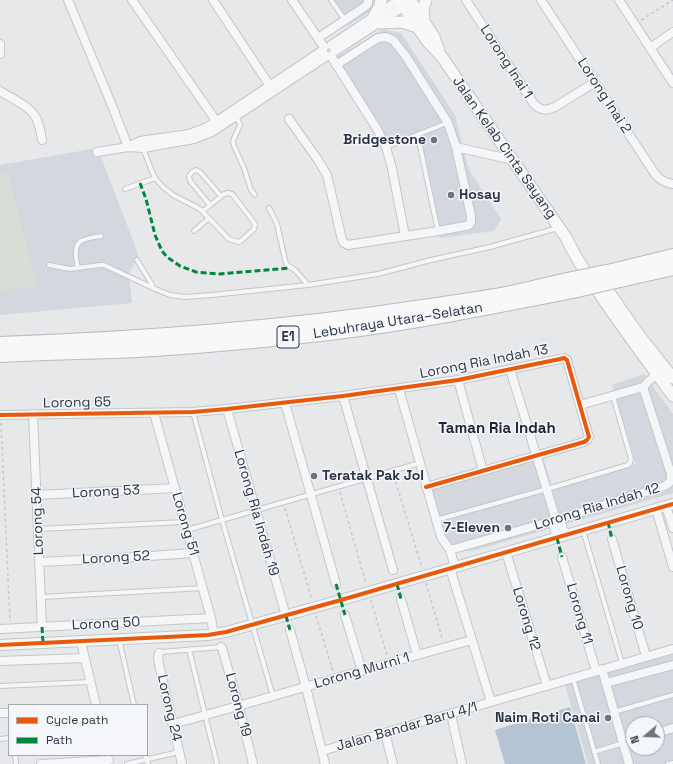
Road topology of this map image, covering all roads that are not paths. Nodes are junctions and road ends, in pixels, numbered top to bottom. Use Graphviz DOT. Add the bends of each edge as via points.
graph roads {
  1 [pos="68,0"];
  2 [pos="132,0"];
  3 [pos="213,0"];
  4 [pos="292,0"];
  5 [pos="331,0"];
  6 [pos="368,0"];
  7 [pos="381,0"];
  8 [pos="426,0"];
  9 [pos="466,0"];
  10 [pos="541,0"];
  11 [pos="405,1"];
  12 [pos="622,1"];
  13 [pos="377,19"];
  14 [pos="345,20"];
  15 [pos="421,25"];
  16 [pos="673,32"];
  17 [pos="318,38"];
  18 [pos="0,44"];
  19 [pos="650,48"];
  20 [pos="328,51"];
  21 [pos="0,54"];
  22 [pos="336,65"];
  23 [pos="595,82"];
  24 [pos="673,83"];
  25 [pos="272,88"];
  26 [pos="0,91"];
  27 [pos="236,116"];
  28 [pos="289,119"];
  29 [pos="448,123"];
  30 [pos="218,124"];
  31 [pos="417,135"];
  32 [pos="42,140"];
  33 [pos="142,144"];
  34 [pos="128,147"];
  35 [pos="386,147"];
  36 [pos="456,147"];
  37 [pos="97,152"];
  38 [pos="513,160"];
  39 [pos="155,178"];
  40 [pos="673,184"];
  41 [pos="125,189"];
  42 [pos="255,195"];
  43 [pos="221,196"];
  44 [pos="210,205"];
  45 [pos="270,208"];
  46 [pos="203,211"];
  47 [pos="209,218"];
  48 [pos="559,227"];
  49 [pos="194,231"];
  50 [pos="438,231"];
  51 [pos="100,236"];
  52 [pos="405,236"];
  53 [pos="567,239"];
  54 [pos="673,256"];
  55 [pos="137,260"];
  56 [pos="49,265"];
  57 [pos="78,268"];
  58 [pos="673,268"];
  59 [pos="618,275"];
  60 [pos="308,285"];
  61 [pos="570,286"];
  62 [pos="153,288"];
  63 [pos="0,344"];
  64 [pos="0,355"];
  65 [pos="510,369"];
  66 [pos="656,374"];
  67 [pos="673,378"];
  68 [pos="458,380"];
  69 [pos="643,387"];
  70 [pos="399,389"];
  71 [pos="342,396"];
  72 [pos="613,396"];
  73 [pos="673,396"];
  74 [pos="285,403"];
  75 [pos="580,405"];
  76 [pos="227,410"];
  77 [pos="193,412"];
  78 [pos="154,413"];
  79 [pos="34,414"];
  80 [pos="0,415"];
  81 [pos="537,456"];
  82 [pos="420,463"];
  83 [pos="484,471"];
  84 [pos="366,478"];
  85 [pos="426,487"];
  86 [pos="175,488"];
  87 [pos="547,489"];
  88 [pos="311,494"];
  89 [pos="37,495"];
  90 [pos="670,505"];
  91 [pos="656,509"];
  92 [pos="256,510"];
  93 [pos="222,520"];
  94 [pos="436,520"];
  95 [pos="556,520"];
  96 [pos="184,522"];
  97 [pos="673,525"];
  98 [pos="38,529"];
  99 [pos="187,530"];
  100 [pos="583,530"];
  101 [pos="561,537"];
  102 [pos="612,539"];
  103 [pos="450,550"];
  104 [pos="506,552"];
  105 [pos="193,553"];
  106 [pos="562,557"];
  107 [pos="39,562"];
  108 [pos="452,567"];
  109 [pos="673,567"];
  110 [pos="393,570"];
  111 [pos="336,584"];
  112 [pos="203,588"];
  113 [pos="41,597"];
  114 [pos="401,598"];
  115 [pos="345,615"];
  116 [pos="286,616"];
  117 [pos="211,618"];
  118 [pos="253,625"];
  119 [pos="42,627"];
  120 [pos="0,629"];
  121 [pos="290,630"];
  122 [pos="214,635"];
  123 [pos="119,639"];
  124 [pos="472,640"];
  125 [pos="81,642"];
  126 [pos="0,645"];
  127 [pos="221,647"];
  128 [pos="189,649"];
  129 [pos="673,649"];
  130 [pos="159,653"];
  131 [pos="417,655"];
  132 [pos="646,656"];
  133 [pos="85,658"];
  134 [pos="0,661"];
  135 [pos="622,663"];
  136 [pos="673,665"];
  137 [pos="599,670"];
  138 [pos="362,671"];
  139 [pos="573,678"];
  140 [pos="91,682"];
  141 [pos="606,683"];
  142 [pos="0,686"];
  143 [pos="547,686"];
  144 [pos="306,687"];
  145 [pos="673,695"];
  146 [pos="273,697"];
  147 [pos="491,702"];
  148 [pos="96,704"];
  149 [pos="134,704"];
  150 [pos="239,706"];
  151 [pos="614,712"];
  152 [pos="451,714"];
  153 [pos="205,716"];
  154 [pos="173,724"];
  155 [pos="386,733"];
  156 [pos="623,743"];
  157 [pos="322,751"];
  158 [pos="179,752"];
  159 [pos="594,752"];
  160 [pos="109,760"];
  161 [pos="146,760"];
  162 [pos="673,763"];
  163 [pos="41,764"];
  164 [pos="127,764"];
  165 [pos="182,764"];
  166 [pos="217,764"];
  167 [pos="253,764"];
  168 [pos="325,764"];
  169 [pos="393,764"];
  170 [pos="462,764"];
  171 [pos="598,764"];
  172 [pos="629,764"];
  173 [pos="668,764"];
  1 -- 34 [label="street"];
  2 -- 30 [label="street"];
  3 -- 25 [label="street"];
  4 -- 17 [label="street"];
  5 -- 14 [label="lane"];
  6 -- 14 [label="street" via="366,6"];
  7 -- 13 [label="main road"];
  8 -- 15 [label="main road"];
  9 -- 23 [label="street, Lorong Inai 1" via="538,108 555,108"];
  10 -- 23 [label="street, Lorong Inai 2"];
  11 -- 13 [label="street"];
  11 -- 15 [label="main road, Jalan Kelab Cinta Sayang"];
  12 -- 19 [label="street"];
  13 -- 15 [label="main road"];
  13 -- 20 [label="street"];
  14 -- 17 [label="street"];
  15 -- 38 [label="main road, Jalan Kelab Cinta Sayang" via="427,41 442,57"];
  16 -- 19 [label="street"];
  17 -- 20 [label="street"];
  18 -- 21 [label="street"];
  19 -- 24 [label="street"];
  20 -- 22 [label="street"];
  20 -- 25 [label="street"];
  22 -- 29 [label="street" via="378,38 390,38 405,55"];
  22 -- 35 [label="street"];
  23 -- 40 [label="street, Lorong Inai 2" via="655,174 666,183"];
  25 -- 27 [label="street"];
  25 -- 30 [label="street"];
  26 -- 32 [label="street" via="32,112 36,117"];
  27 -- 30 [label="street"];
  27 -- 42 [label="lane" via="240,125 234,137 234,146"];
  28 -- 52 [label="street" via="327,175 342,240 348,245"];
  29 -- 31 [label="lane"];
  29 -- 36 [label="street"];
  30 -- 33 [label="street" via="212,132 194,139"];
  31 -- 35 [label="lane"];
  31 -- 50 [label="lane"];
  33 -- 34 [label="street"];
  33 -- 39 [label="lane"];
  34 -- 37 [label="street"];
  35 -- 52 [label="street"];
  36 -- 38 [label="street"];
  36 -- 50 [label="street" via="471,222 465,226"];
  38 -- 48 [label="main road, Jalan Kelab Cinta Sayang"];
  39 -- 41 [label="lane"];
  39 -- 46 [label="lane" via="173,195"];
  43 -- 44 [label="lane"];
  43 -- 44 [label="lane" via="200,172 192,172 189,176 190,181"];
  43 -- 47 [label="lane" via="232,194 253,221 254,229 241,241 233,241"];
  44 -- 46 [label="lane"];
  45 -- 60 [label="lane" via="277,224 286,264"];
  46 -- 47 [label="lane"];
  47 -- 49 [label="lane"];
  48 -- 53 [label="main road, Jalan Kelab Cinta Sayang"];
  48 -- 60 [label="lane" via="490,247 378,274"];
  50 -- 52 [label="street"];
  51 -- 57 [label="lane" via="80,241 77,245"];
  53 -- 66 [label="main road, Jalan Kelab Cinta Sayang" via="584,271"];
  53 -- 67 [label="main road, Jalan Kelab Cinta Sayang"];
  54 -- 59 [label="highway, Lebuhraya Utara–Selatan / E1"];
  55 -- 62 [label="lane"];
  56 -- 57 [label="lane" via="66,269"];
  57 -- 62 [label="lane" via="107,266"];
  58 -- 59 [label="highway, Lebuhraya Utara–Selatan / E1"];
  59 -- 61 [label="highway, Lebuhraya Utara–Selatan / E1, bridge"];
  60 -- 62 [label="lane" via="192,297 170,295"];
  61 -- 63 [label="highway, Lebuhraya Utara–Selatan / E1" via="320,322 116,339"];
  61 -- 64 [label="highway, Lebuhraya Utara–Selatan / E1" via="455,314 274,339 116,351"];
  65 -- 68 [label="street, Lorong Ria Indah 13"];
  65 -- 75 [label="street, Lorong Ria Indah 13" via="566,359"];
  65 -- 81 [label="street"];
  66 -- 69 [label="street"];
  66 -- 73 [label="main road, Jalan Kelab Cinta Sayang"];
  68 -- 70 [label="street, Lorong Ria Indah 13"];
  68 -- 83 [label="street"];
  69 -- 72 [label="street"];
  69 -- 95 [label="street, Lorong Ria Indah 12" via="671,481 665,486"];
  70 -- 71 [label="street, Lorong Ria Indah 13"];
  70 -- 82 [label="street"];
  71 -- 74 [label="street, Lorong Ria Indah 13"];
  71 -- 84 [label="street"];
  72 -- 75 [label="street"];
  72 -- 87 [label="lane" via="630,463"];
  74 -- 76 [label="street, Lorong Ria Indah 13"];
  74 -- 88 [label="street"];
  75 -- 81 [label="street, Lorong Ria Indah 13" via="589,437 587,440"];
  76 -- 77 [label="street, Lorong Ria Indah 13"];
  76 -- 92 [label="street, Lorong Ria Indah 19"];
  77 -- 78 [label="street, Lorong Ria Indah 13"];
  77 -- 93 [label="lane"];
  78 -- 79 [label="street, Lorong 65"];
  78 -- 86 [label="street, Lorong 51"];
  79 -- 80 [label="street, Lorong 65"];
  79 -- 89 [label="street, Lorong 54"];
  81 -- 83 [label="street, Lorong Ria Indah 13"];
  81 -- 87 [label="street"];
  82 -- 84 [label="lane"];
  82 -- 85 [label="street"];
  83 -- 85 [label="street, Lorong Ria Indah 13"];
  84 -- 88 [label="lane"];
  84 -- 110 [label="street"];
  85 -- 94 [label="street"];
  86 -- 89 [label="street, Lorong 53"];
  86 -- 96 [label="street, Lorong 51"];
  87 -- 94 [label="lane"];
  87 -- 95 [label="street"];
  88 -- 92 [label="lane"];
  88 -- 111 [label="street"];
  89 -- 98 [label="street, Lorong 54"];
  90 -- 91 [label="street"];
  90 -- 97 [label="street"];
  91 -- 100 [label="street"];
  91 -- 109 [label="street"];
  92 -- 93 [label="lane"];
  92 -- 116 [label="street, Lorong Ria Indah 19"];
  93 -- 99 [label="lane"];
  93 -- 118 [label="lane"];
  94 -- 103 [label="street" via="441,537"];
  95 -- 101 [label="street"];
  95 -- 103 [label="street, Lorong Ria Indah 12"];
  96 -- 98 [label="lane"];
  96 -- 99 [label="street, Lorong 51"];
  98 -- 107 [label="street, Lorong 54"];
  99 -- 105 [label="street, Lorong 51"];
  100 -- 101 [label="street"];
  100 -- 135 [label="lane"];
  101 -- 104 [label="street"];
  102 -- 132 [label="street, Lorong 10"];
  103 -- 108 [label="street"];
  104 -- 108 [label="street"];
  104 -- 143 [label="street, Lorong 12"];
  105 -- 107 [label="street, Lorong 52"];
  105 -- 112 [label="street, Lorong 51"];
  106 -- 137 [label="street, Lorong 11"];
  107 -- 113 [label="street, Lorong 54"];
  108 -- 116 [label="street"];
  108 -- 124 [label="street"];
  112 -- 113 [label="lane"];
  112 -- 117 [label="street, Lorong 51"];
  113 -- 119 [label="street, Lorong 54"];
  114 -- 131 [label="street"];
  115 -- 138 [label="street"];
  116 -- 118 [label="street"];
  117 -- 119 [label="street, Lorong 50"];
  117 -- 122 [label="street, Lorong 51"];
  118 -- 122 [label="street"];
  118 -- 146 [label="lane"];
  119 -- 120 [label="street, Lorong 50"];
  121 -- 144 [label="street"];
  122 -- 123 [label="street"];
  123 -- 125 [label="street"];
  123 -- 149 [label="lane"];
  124 -- 131 [label="street, Lorong Murni 1"];
  124 -- 147 [label="street"];
  125 -- 126 [label="street"];
  125 -- 133 [label="street"];
  127 -- 128 [label="lane"];
  127 -- 150 [label="street, Lorong 19"];
  128 -- 130 [label="lane"];
  128 -- 153 [label="lane"];
  129 -- 132 [label="street, Jalan Bandar Baru 4/1"];
  130 -- 154 [label="street, Lorong 24" via="158,659"];
  131 -- 138 [label="street, Lorong Murni 1"];
  132 -- 135 [label="street, Jalan Bandar Baru 4/1"];
  133 -- 134 [label="street"];
  133 -- 140 [label="street"];
  135 -- 137 [label="street, Jalan Bandar Baru 4/1"];
  136 -- 141 [label="street"];
  137 -- 139 [label="street, Jalan Bandar Baru 4/1"];
  137 -- 141 [label="street, Lorong 11"];
  138 -- 144 [label="street, Lorong Murni 1"];
  139 -- 143 [label="street, Jalan Bandar Baru 4/1"];
  139 -- 159 [label="lane"];
  140 -- 142 [label="lane"];
  140 -- 148 [label="street"];
  141 -- 151 [label="street, Lorong 11"];
  143 -- 147 [label="street, Jalan Bandar Baru 4/1"];
  144 -- 146 [label="street"];
  144 -- 157 [label="street, Lorong Murni 1"];
  145 -- 151 [label="lane"];
  146 -- 150 [label="street"];
  147 -- 152 [label="street, Jalan Bandar Baru 4/1"];
  150 -- 153 [label="street"];
  150 -- 167 [label="street, Lorong 19"];
  151 -- 156 [label="street, Lorong 11"];
  152 -- 155 [label="street, Jalan Bandar Baru 4/1"];
  152 -- 170 [label="street"];
  153 -- 154 [label="street"];
  153 -- 166 [label="lane"];
  154 -- 158 [label="street, Lorong 24"];
  155 -- 157 [label="street, Jalan Bandar Baru 4/1"];
  155 -- 169 [label="street"];
  156 -- 159 [label="lane"];
  156 -- 172 [label="street, Lorong 11"];
  157 -- 168 [label="street, Lorong Murni 1"];
  158 -- 161 [label="lane"];
  158 -- 165 [label="street, Lorong 24"];
  159 -- 171 [label="lane"];
  160 -- 163 [label="street"];
  161 -- 164 [label="lane"];
  162 -- 173 [label="lane"];
}
